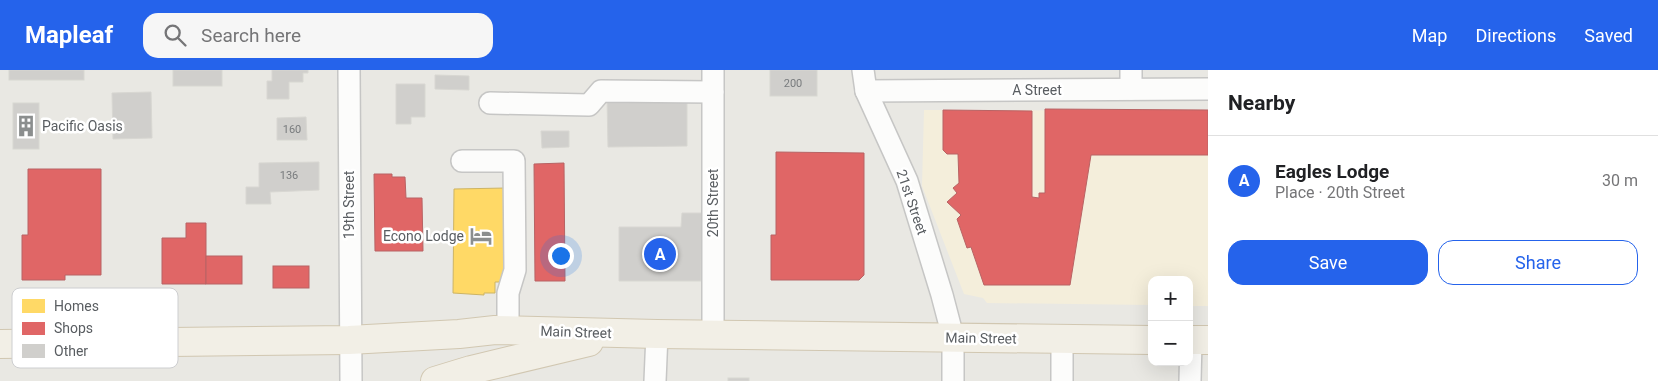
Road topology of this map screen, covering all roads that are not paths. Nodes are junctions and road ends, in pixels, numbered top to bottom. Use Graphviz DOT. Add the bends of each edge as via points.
graph roads {
  1 [pos="349,70"];
  2 [pos="713,70"];
  3 [pos="863,70"];
  4 [pos="1131,80"];
  5 [pos="1208,89"];
  6 [pos="866,91"];
  7 [pos="713,92"];
  8 [pos="490,104"];
  9 [pos="462,161"];
  10 [pos="508,330"];
  11 [pos="619,334"];
  12 [pos="657,334"];
  13 [pos="713,335"];
  14 [pos="953,337"];
  15 [pos="1062,339"];
  16 [pos="349,340"];
  17 [pos="1148,340"];
  18 [pos="1196,340"];
  19 [pos="178,342"];
  20 [pos="351,381"];
  21 [pos="436,381"];
  22 [pos="655,381"];
  23 [pos="953,381"];
  24 [pos="1062,381"];
  25 [pos="1190,381"];
  1 -- 16 [label="street, 19th Street"];
  2 -- 7 [label="street, 20th Street"];
  3 -- 6 [label="street, 21st Street"];
  4 -- 5 [label="street, A Street"];
  4 -- 6 [label="street, A Street"];
  6 -- 14 [label="street, 21st Street" via="907,181"];
  7 -- 8 [label="street" via="601,91 589,105"];
  7 -- 13 [label="street, 20th Street"];
  9 -- 10 [label="street" via="514,161 515,270 508,293"];
  10 -- 11 [label="main road, Main Street"];
  10 -- 16 [label="main road, Main Street"];
  11 -- 12 [label="main road, Main Street"];
  11 -- 21 [label="main road"];
  12 -- 13 [label="main road, Main Street"];
  12 -- 22 [label="street"];
  13 -- 14 [label="main road, Main Street"];
  14 -- 15 [label="main road, Main Street"];
  14 -- 23 [label="street, 21st Street"];
  15 -- 17 [label="main road, Main Street"];
  15 -- 24 [label="street"];
  16 -- 19 [label="main road, Main Street"];
  16 -- 20 [label="street, 19th Street"];
  18 -- 25 [label="street"];
}
